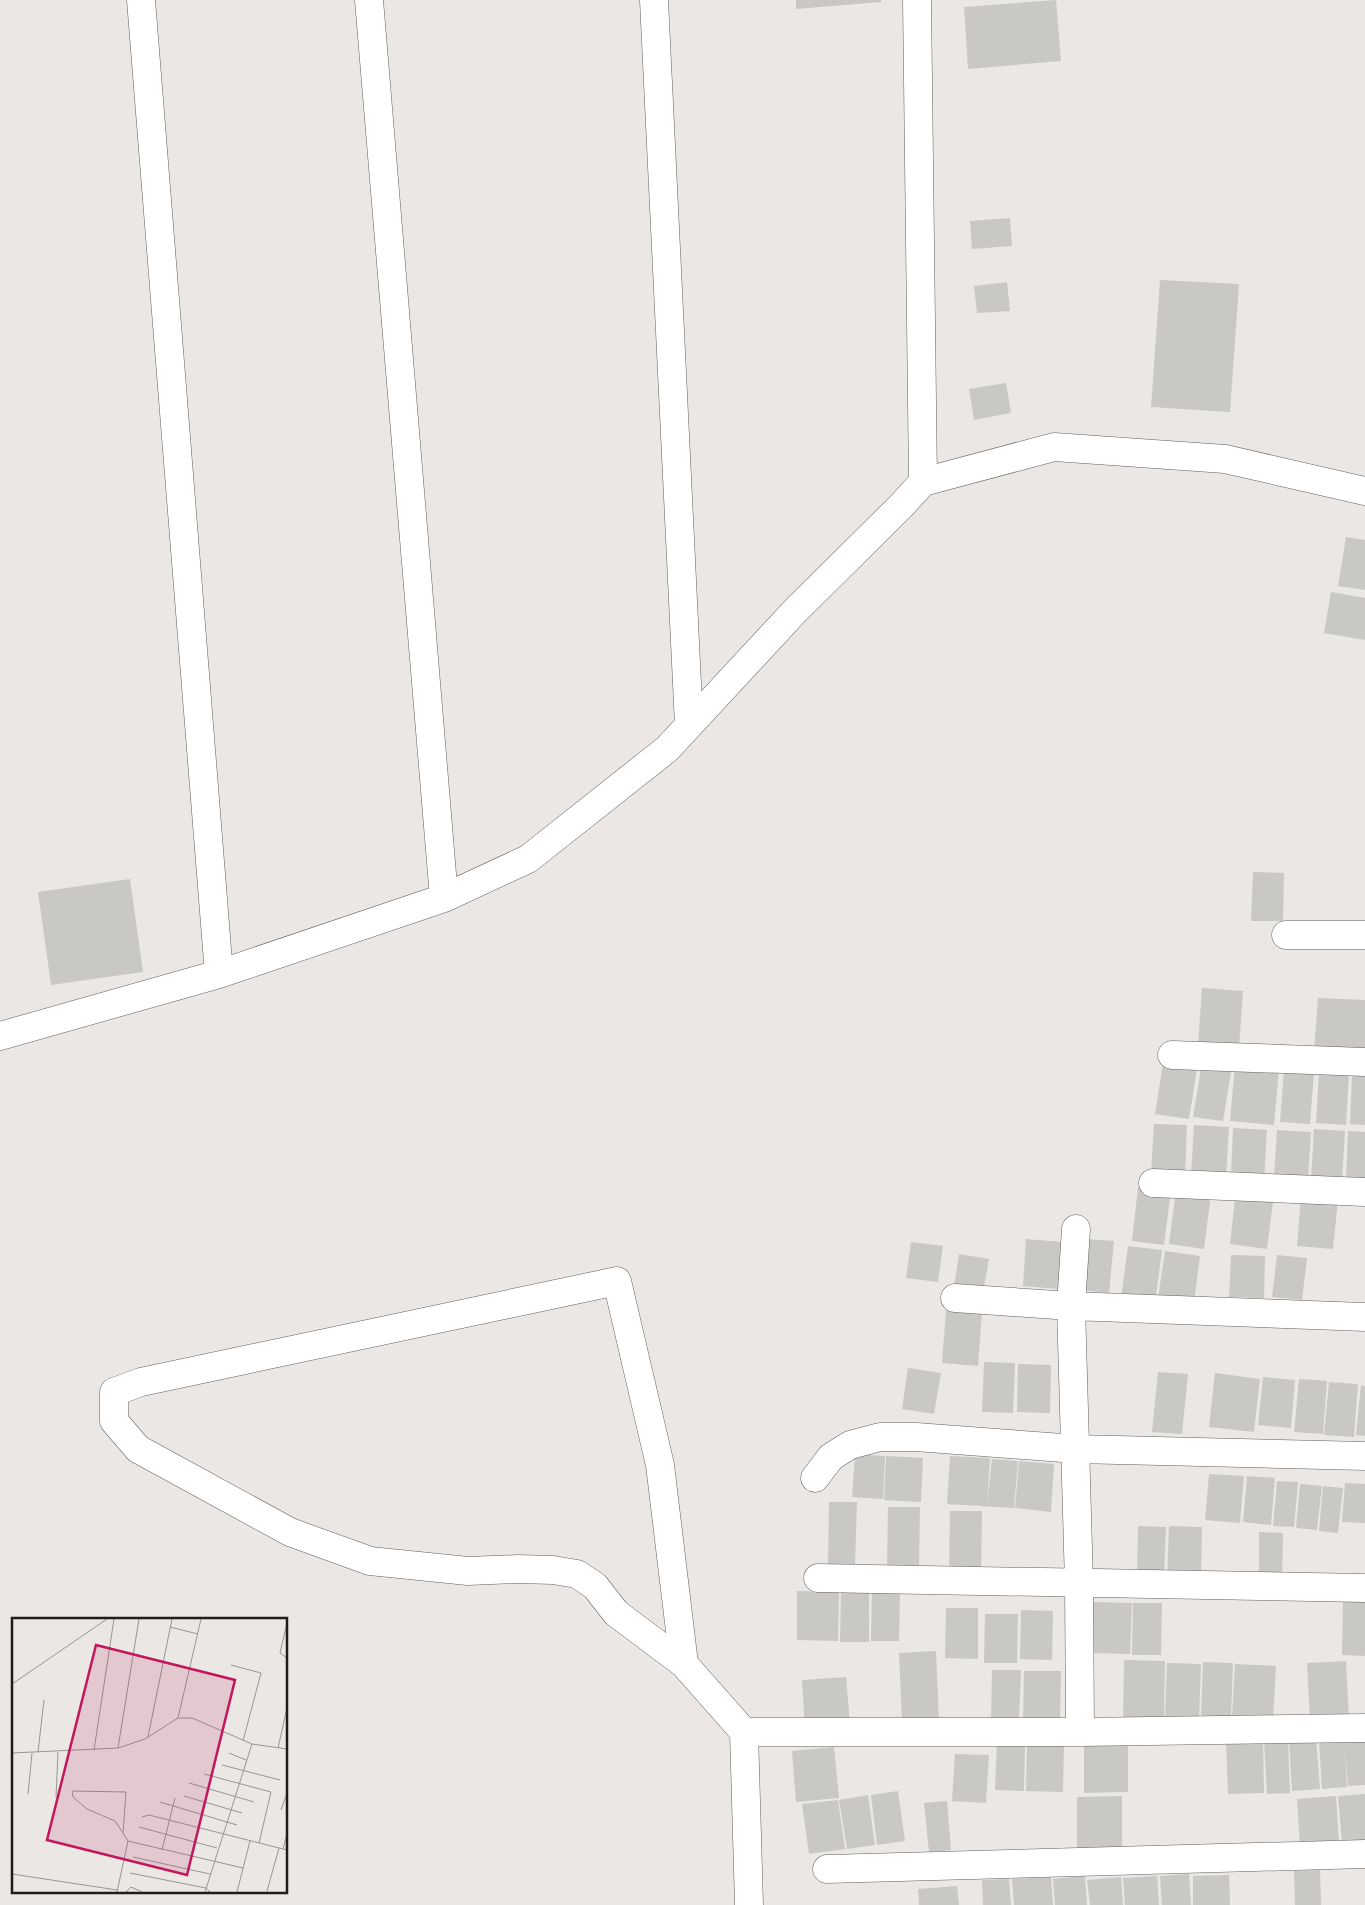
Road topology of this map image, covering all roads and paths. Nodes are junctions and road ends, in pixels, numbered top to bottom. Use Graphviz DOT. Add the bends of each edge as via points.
graph roads {
  1 [pos="141,0"];
  2 [pos="369,0"];
  3 [pos="654,0"];
  4 [pos="917,0"];
  5 [pos="923,482"];
  6 [pos="1365,491"];
  7 [pos="689,725"];
  8 [pos="444,898"];
  9 [pos="1286,935"];
  10 [pos="1365,936"];
  11 [pos="219,974"];
  12 [pos="0,1036"];
  13 [pos="1172,1055"];
  14 [pos="1365,1062"];
  15 [pos="1153,1183"];
  16 [pos="1365,1192"];
  17 [pos="1076,1229"];
  18 [pos="955,1298"];
  19 [pos="1071,1306"];
  20 [pos="1365,1317"];
  21 [pos="1076,1449"];
  22 [pos="1365,1456"];
  23 [pos="815,1478"];
  24 [pos="818,1578"];
  25 [pos="1079,1583"];
  26 [pos="1365,1588"];
  27 [pos="684,1664"];
  28 [pos="1365,1728"];
  29 [pos="744,1732"];
  30 [pos="1080,1732"];
  31 [pos="1365,1854"];
  32 [pos="827,1869"];
  33 [pos="749,1905"];
  1 -- 11 [label="street"];
  2 -- 8 [label="street"];
  3 -- 7 [label="street"];
  4 -- 5 [label="street"];
  5 -- 6 [label="street" via="1054,447 1225,460"];
  5 -- 7 [label="street" via="794,611"];
  7 -- 8 [label="street" via="667,749 528,858"];
  8 -- 11 [label="street"];
  9 -- 10 [label="street"];
  11 -- 12 [label="street"];
  13 -- 14 [label="street"];
  15 -- 16 [label="street"];
  17 -- 19 [label="street"];
  18 -- 19 [label="street"];
  19 -- 20 [label="street"];
  19 -- 21 [label="street"];
  21 -- 22 [label="street"];
  21 -- 23 [label="street" via="880,1437 850,1445 831,1457"];
  21 -- 25 [label="street"];
  24 -- 25 [label="street"];
  25 -- 26 [label="street"];
  25 -- 30 [label="street"];
  27 -- 27 [label="street" via="660,1466 616,1281 141,1382 114,1392 114,1421 138,1449 290,1532 370,1561 468,1571 518,1569 577,1574 595,1586 616,1613"];
  27 -- 29 [label="street"];
  28 -- 30 [label="street"];
  29 -- 30 [label="street"];
  29 -- 33 [label="street"];
  31 -- 32 [label="street"];
}
